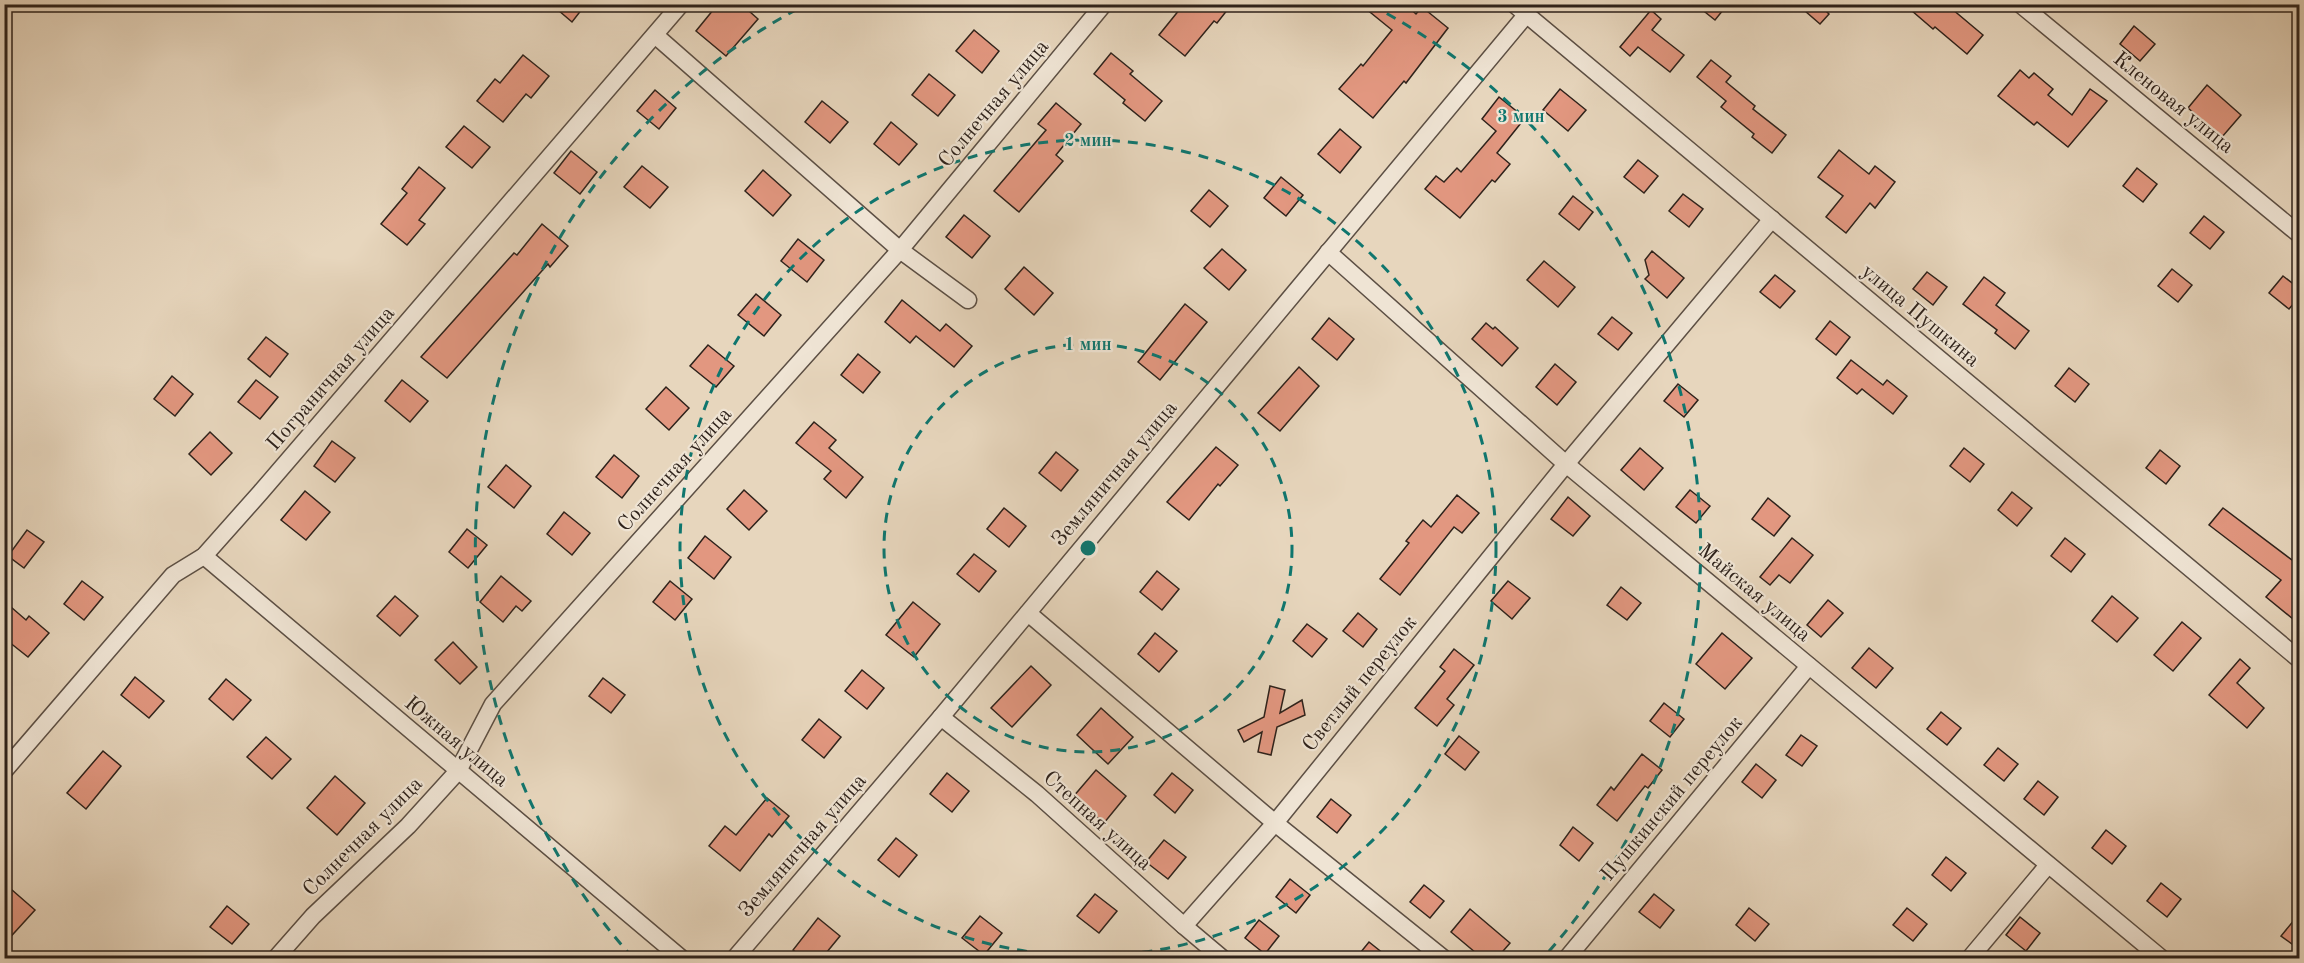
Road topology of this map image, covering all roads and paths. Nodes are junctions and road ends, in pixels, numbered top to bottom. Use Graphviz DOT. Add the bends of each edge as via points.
graph roads {
  1 [pos="681,4"];
  2 [pos="1104,4"];
  3 [pos="2020,4"];
  4 [pos="1520,10"];
  5 [pos="656,35"];
  6 [pos="1772,219"];
  7 [pos="2300,235"];
  8 [pos="900,250"];
  9 [pos="1328,252"];
  10 [pos="968,300"];
  11 [pos="1566,464"];
  12 [pos="204,556"];
  13 [pos="1028,613"];
  14 [pos="2300,660"];
  15 [pos="1809,666"];
  16 [pos="941,717"];
  17 [pos="4,771"];
  18 [pos="458,771"];
  19 [pos="1275,823"];
  20 [pos="2049,865"];
  21 [pos="1184,926"];
  22 [pos="276,958"];
  23 [pos="681,958"];
  24 [pos="735,958"];
  25 [pos="1222,958"];
  26 [pos="1443,958"];
  27 [pos="1567,958"];
  28 [pos="1970,958"];
  29 [pos="2161,958"];
  1 -- 5 [label="street, Пограничная улица"];
  2 -- 8 [label="street, Солнечная улица"];
  3 -- 7 [label="street, Кленовая улица"];
  4 -- 6 [label="street, улица Пушкина"];
  4 -- 9 [label="street, Земляничная улица"];
  5 -- 8 [label="street"];
  5 -- 12 [label="street, Пограничная улица"];
  6 -- 11 [label="street, Светлый переулок"];
  6 -- 14 [label="street, улица Пушкина"];
  8 -- 10 [label="street"];
  8 -- 18 [label="street, Солнечная улица" via="493,704"];
  9 -- 11 [label="street, Майская улица"];
  9 -- 13 [label="street, Земляничная улица"];
  11 -- 15 [label="street, Майская улица"];
  11 -- 19 [label="street, Светлый переулок"];
  12 -- 17 [label="street, Пограничная улица" via="173,575"];
  12 -- 18 [label="street, Южная улица"];
  13 -- 16 [label="street, Земляничная улица"];
  13 -- 19 [label="street"];
  15 -- 20 [label="street, Майская улица"];
  15 -- 27 [label="street, Пушкинский переулок"];
  16 -- 21 [label="street, Степная улица" via="1037,794"];
  16 -- 24 [label="street, Земляничная улица"];
  18 -- 22 [label="street, Солнечная улица"];
  18 -- 23 [label="street, Южная улица"];
  19 -- 21 [label="street, Светлый переулок"];
  19 -- 26 [label="street"];
  20 -- 28 [label="street"];
  20 -- 29 [label="street, Майская улица"];
  21 -- 25 [label="street, Степная улица"];
}
